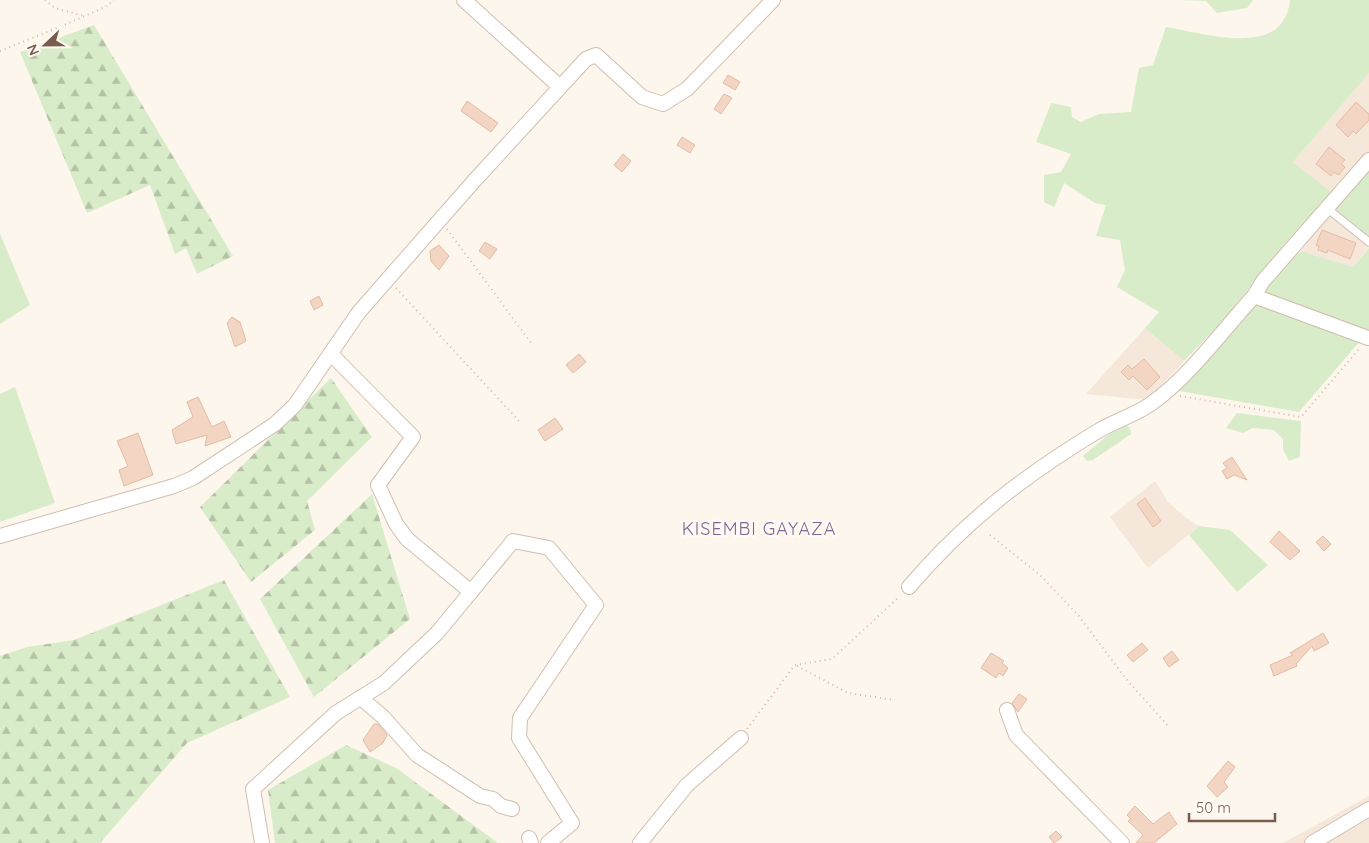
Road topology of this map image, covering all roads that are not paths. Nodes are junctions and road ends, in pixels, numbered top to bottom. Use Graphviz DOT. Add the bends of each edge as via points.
graph roads {
  1 [pos="464,0"];
  2 [pos="773,0"];
  3 [pos="560,87"];
  4 [pos="1369,160"];
  5 [pos="1328,209"];
  6 [pos="1369,242"];
  7 [pos="1254,296"];
  8 [pos="1368,338"];
  9 [pos="331,354"];
  10 [pos="0,536"];
  11 [pos="909,587"];
  12 [pos="471,592"];
  13 [pos="361,698"];
  14 [pos="1007,710"];
  15 [pos="741,738"];
  16 [pos="512,809"];
  17 [pos="1369,809"];
  18 [pos="262,843"];
  19 [pos="548,843"];
  20 [pos="640,843"];
  21 [pos="1122,843"];
  22 [pos="1312,843"];
  1 -- 3 [label="street"];
  2 -- 3 [label="street" via="687,89 663,104 642,98 596,56 586,59"];
  3 -- 9 [label="street" via="359,312"];
  4 -- 5 [label="street"];
  5 -- 6 [label="lane"];
  5 -- 7 [label="street" via="1262,281"];
  7 -- 8 [label="street"];
  7 -- 11 [label="street" via="1164,394 1150,405 1099,430 1018,483 976,516"];
  9 -- 10 [label="street" via="295,405 275,424 193,478 145,496"];
  9 -- 12 [label="street" via="413,437 378,486 396,524 407,539"];
  12 -- 13 [label="street" via="437,633 384,683"];
  12 -- 19 [label="street" via="513,541 549,548 596,605 520,718 519,738 572,823"];
  13 -- 16 [label="street" via="417,754 480,796"];
  13 -- 18 [label="street" via="336,713 254,789"];
  14 -- 21 [label="street" via="1016,735"];
  15 -- 20 [label="street" via="687,785"];
  17 -- 22 [label="street"];
}
